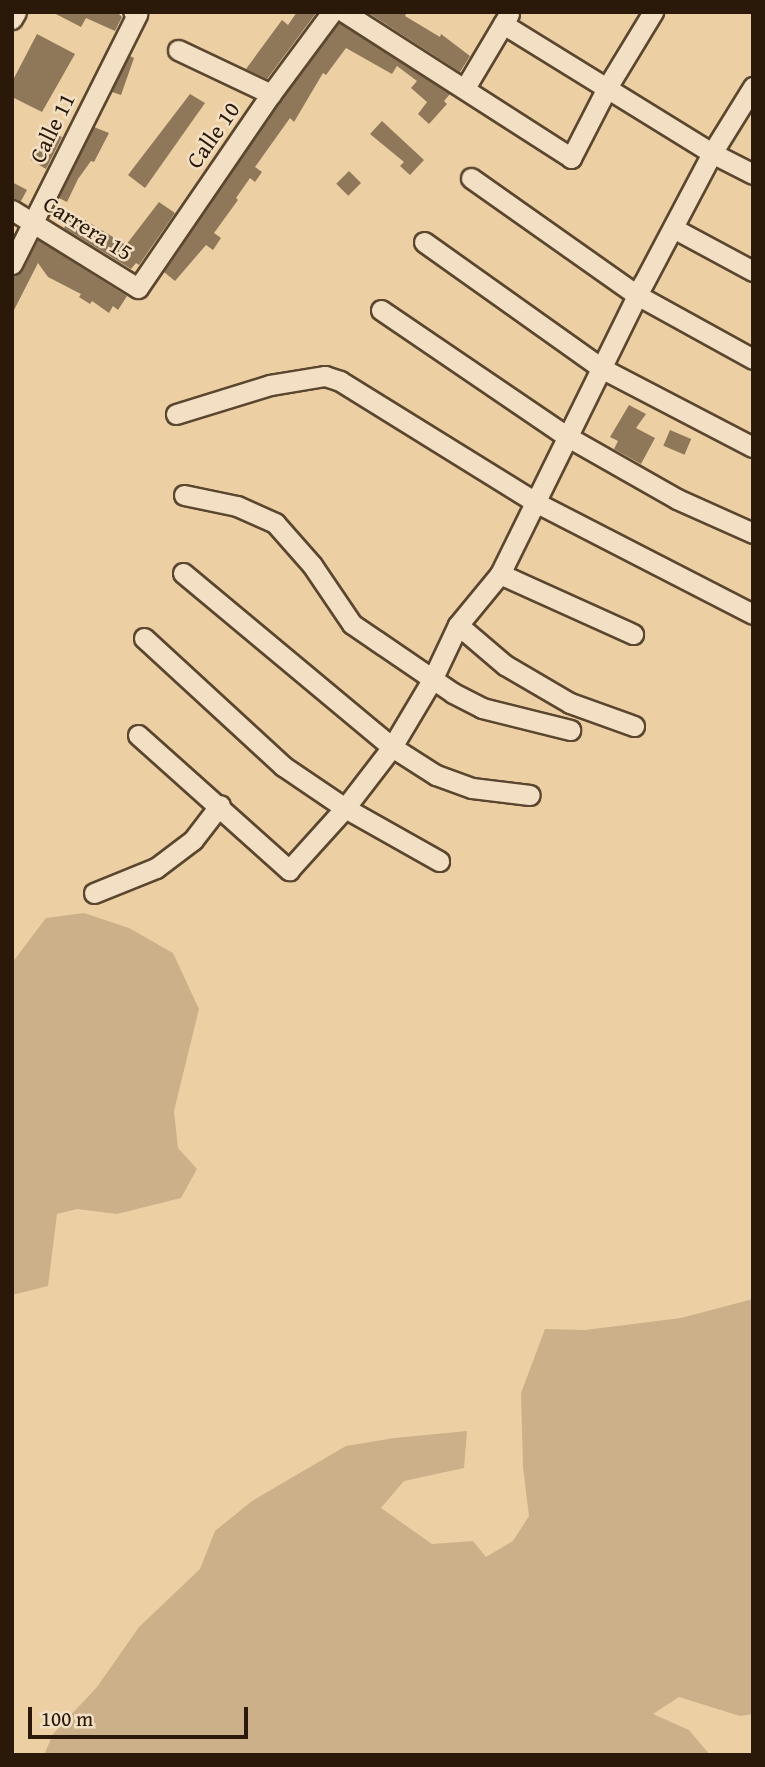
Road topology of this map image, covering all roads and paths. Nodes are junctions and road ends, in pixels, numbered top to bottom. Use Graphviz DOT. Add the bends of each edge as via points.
graph roads {
  1 [pos="16,12"];
  2 [pos="332,12"];
  3 [pos="344,12"];
  4 [pos="653,12"];
  5 [pos="135,13"];
  6 [pos="507,18"];
  7 [pos="12,19"];
  8 [pos="178,50"];
  9 [pos="608,86"];
  10 [pos="753,87"];
  11 [pos="465,88"];
  12 [pos="271,94"];
  13 [pos="712,153"];
  14 [pos="753,174"];
  15 [pos="471,178"];
  16 [pos="12,210"];
  17 [pos="34,222"];
  18 [pos="673,228"];
  19 [pos="424,242"];
  20 [pos="12,264"];
  21 [pos="753,271"];
  22 [pos="138,288"];
  23 [pos="637,295"];
  24 [pos="382,310"];
  25 [pos="753,359"];
  26 [pos="601,368"];
  27 [pos="176,414"];
  28 [pos="568,437"];
  29 [pos="753,447"];
  30 [pos="184,495"];
  31 [pos="536,502"];
  32 [pos="753,533"];
  33 [pos="183,573"];
  34 [pos="500,574"];
  35 [pos="753,614"];
  36 [pos="458,625"];
  37 [pos="633,634"];
  38 [pos="144,638"];
  39 [pos="432,680"];
  40 [pos="634,726"];
  41 [pos="570,730"];
  42 [pos="138,735"];
  43 [pos="392,747"];
  44 [pos="530,795"];
  45 [pos="220,805"];
  46 [pos="345,808"];
  47 [pos="439,861"];
  48 [pos="94,893"];
  1 -- 7 [label="street"];
  2 -- 12 [label="street, Calle 10"];
  3 -- 11 [label="street"];
  4 -- 9 [label="street"];
  5 -- 17 [label="street, Calle 11"];
  6 -- 9 [label="street"];
  6 -- 11 [label="street"];
  8 -- 12 [label="street"];
  9 -- 11 [label="street" via="571,158"];
  9 -- 13 [label="street"];
  10 -- 13 [label="street"];
  12 -- 22 [label="street, Calle 10"];
  13 -- 14 [label="street"];
  13 -- 18 [label="street"];
  15 -- 23 [label="street"];
  16 -- 17 [label="street, Carrera 15"];
  17 -- 20 [label="street, Calle 11"];
  17 -- 22 [label="street, Carrera 15"];
  18 -- 21 [label="street"];
  18 -- 23 [label="street"];
  19 -- 26 [label="street"];
  23 -- 25 [label="street"];
  23 -- 26 [label="street"];
  24 -- 28 [label="street"];
  26 -- 28 [label="street"];
  26 -- 29 [label="street"];
  27 -- 31 [label="street" via="270,385 325,376"];
  28 -- 31 [label="street"];
  28 -- 32 [label="street" via="677,499"];
  30 -- 39 [label="street" via="237,506 275,523 312,565 352,624"];
  31 -- 34 [label="street"];
  31 -- 35 [label="street"];
  33 -- 43 [label="street"];
  34 -- 36 [label="street"];
  34 -- 37 [label="street"];
  36 -- 39 [label="street"];
  36 -- 40 [label="street" via="505,665 570,703"];
  38 -- 46 [label="street" via="283,766"];
  39 -- 41 [label="street" via="482,708"];
  39 -- 43 [label="street"];
  42 -- 45 [label="street"];
  43 -- 44 [label="street" via="436,775 472,788"];
  43 -- 46 [label="street"];
  45 -- 46 [label="street" via="289,870"];
  45 -- 48 [label="street" via="193,840 156,868"];
  46 -- 47 [label="street"];
}
